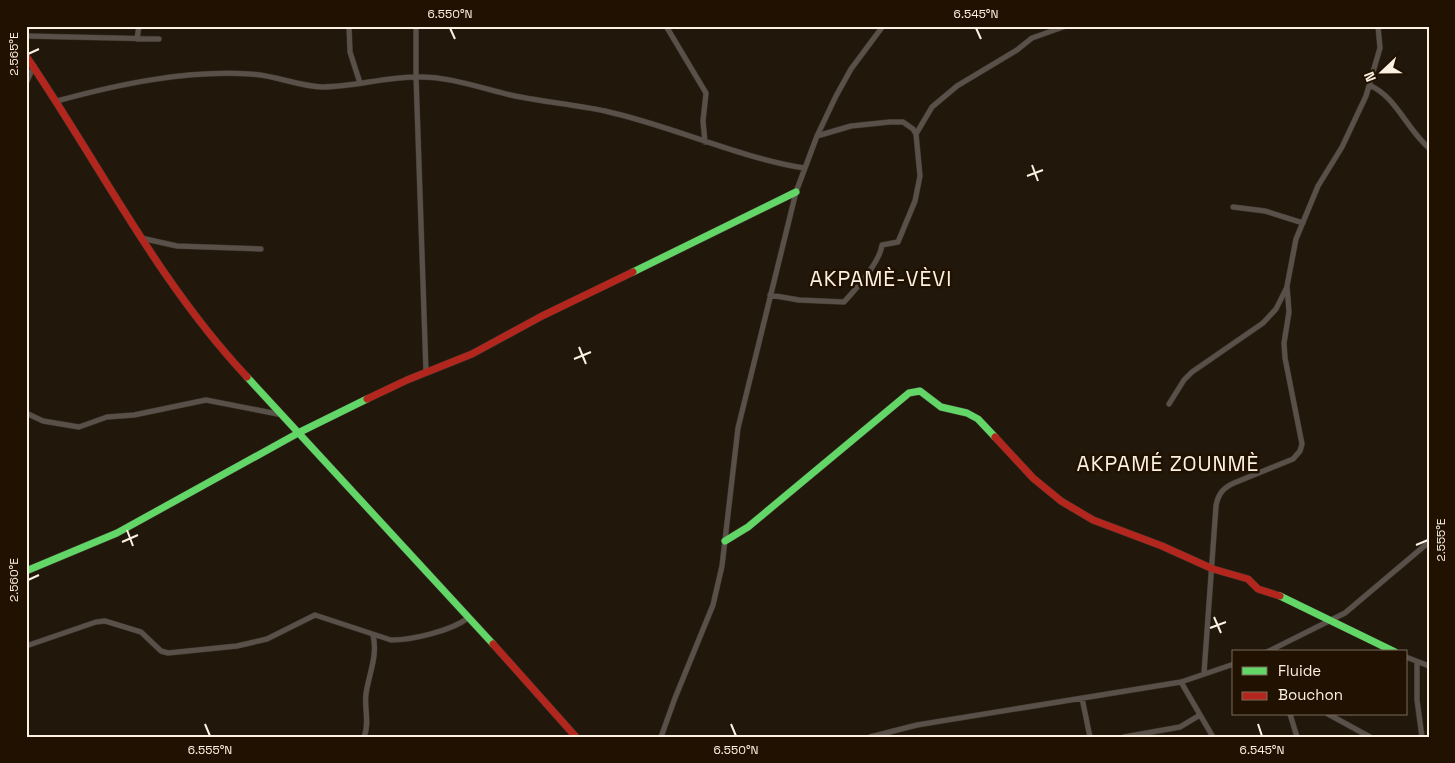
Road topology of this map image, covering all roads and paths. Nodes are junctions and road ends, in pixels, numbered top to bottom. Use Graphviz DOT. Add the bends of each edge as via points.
graph roads {
  1 [pos="139,26"];
  2 [pos="348,26"];
  3 [pos="416,26"];
  4 [pos="666,26"];
  5 [pos="883,26"];
  6 [pos="1066,26"];
  7 [pos="1378,26"];
  8 [pos="26,36"];
  9 [pos="136,39"];
  10 [pos="159,39"];
  11 [pos="26,56"];
  12 [pos="34,66"];
  13 [pos="28,75"];
  14 [pos="416,76"];
  15 [pos="26,83"];
  16 [pos="360,83"];
  17 [pos="1369,85"];
  18 [pos="57,101"];
  19 [pos="916,134"];
  20 [pos="817,136"];
  21 [pos="705,142"];
  22 [pos="1429,148"];
  23 [pos="804,168"];
  24 [pos="796,192"];
  25 [pos="1233,207"];
  26 [pos="1303,223"];
  27 [pos="141,238"];
  28 [pos="261,248"];
  29 [pos="1287,286"];
  30 [pos="770,295"];
  31 [pos="426,372"];
  32 [pos="1169,404"];
  33 [pos="26,413"];
  34 [pos="284,415"];
  35 [pos="300,432"];
  36 [pos="725,541"];
  37 [pos="1429,542"];
  38 [pos="1213,569"];
  39 [pos="26,571"];
  40 [pos="468,618"];
  41 [pos="1330,622"];
  42 [pos="373,635"];
  43 [pos="26,646"];
  44 [pos="1271,650"];
  45 [pos="1391,650"];
  46 [pos="1408,658"];
  47 [pos="1418,662"];
  48 [pos="1232,665"];
  49 [pos="1429,666"];
  50 [pos="1204,673"];
  51 [pos="1181,682"];
  52 [pos="1082,698"];
  53 [pos="1200,715"];
  54 [pos="1291,716"];
  55 [pos="1332,716"];
  56 [pos="1086,723"];
  57 [pos="364,737"];
  58 [pos="576,737"];
  59 [pos="661,737"];
  60 [pos="870,737"];
  61 [pos="1084,737"];
  62 [pos="1090,737"];
  63 [pos="1124,737"];
  64 [pos="1212,737"];
  65 [pos="1297,737"];
  66 [pos="1370,737"];
  67 [pos="1422,737"];
  1 -- 9 [label="street"];
  2 -- 16 [label="street" via="350,52"];
  3 -- 14 [label="street"];
  4 -- 21 [label="street" via="706,93"];
  5 -- 20 [label="street" via="851,68"];
  6 -- 19 [label="street" via="1032,38 957,86 932,107"];
  7 -- 17 [label="street" via="1380,48"];
  8 -- 9 [label="street"];
  9 -- 10 [label="street"];
  11 -- 12 [label="street"];
  12 -- 13 [label="street"];
  12 -- 18 [label="street"];
  13 -- 15 [label="street"];
  14 -- 16 [label="street"];
  14 -- 21 [label="street" via="603,111"];
  14 -- 31 [label="street"];
  16 -- 18 [label="street" via="305,86 274,77 221,74 147,81"];
  17 -- 22 [label="street" via="1384,93 1406,125"];
  17 -- 26 [label="street"];
  18 -- 27 [label="street"];
  19 -- 20 [label="street" via="908,125 898,122 851,126"];
  19 -- 30 [label="street" via="920,176 911,211 898,242 882,244 881,253 858,287 844,302"];
  20 -- 23 [label="street"];
  21 -- 23 [label="street" via="755,158"];
  23 -- 24 [label="street"];
  24 -- 30 [label="street"];
  24 -- 31 [label="street" via="542,316 472,354"];
  25 -- 26 [label="street" via="1265,211"];
  26 -- 29 [label="street" via="1296,239"];
  27 -- 28 [label="street" via="176,246"];
  27 -- 34 [label="street" via="180,297 228,357"];
  29 -- 32 [label="street" via="1276,309 1263,323 1192,372"];
  29 -- 38 [label="street" via="1289,312 1285,351 1302,444 1293,459 1234,482 1220,493 1216,506"];
  30 -- 36 [label="street" via="738,428"];
  31 -- 35 [label="street"];
  33 -- 34 [label="street" via="43,421 79,427 107,417 134,415 206,400"];
  34 -- 35 [label="street"];
  35 -- 39 [label="street" via="117,532"];
  35 -- 40 [label="street"];
  36 -- 38 [label="street" via="748,527 909,393 920,391 941,406 978,419 1033,478 1061,501 1093,520"];
  36 -- 59 [label="street" via="713,605"];
  37 -- 41 [label="street" via="1374,590"];
  38 -- 41 [label="street" via="1248,579 1258,589 1277,594"];
  38 -- 50 [label="street"];
  40 -- 42 [label="street" via="457,627 402,640"];
  40 -- 58 [label="street"];
  41 -- 44 [label="street"];
  41 -- 45 [label="street"];
  42 -- 43 [label="street" via="315,615 267,638 237,646 168,653 161,651 140,632 101,621"];
  42 -- 57 [label="street" via="375,654 366,695 367,730"];
  46 -- 47 [label="street"];
  47 -- 49 [label="street"];
  47 -- 67 [label="street" via="1417,700"];
  48 -- 50 [label="street"];
  50 -- 51 [label="street"];
  51 -- 52 [label="street"];
  51 -- 53 [label="street"];
  52 -- 56 [label="street"];
  52 -- 60 [label="street" via="917,725"];
  53 -- 63 [label="street" via="1180,727"];
  53 -- 64 [label="street"];
  54 -- 65 [label="street"];
  55 -- 66 [label="street"];
  56 -- 61 [label="street"];
  56 -- 62 [label="street"];
}
